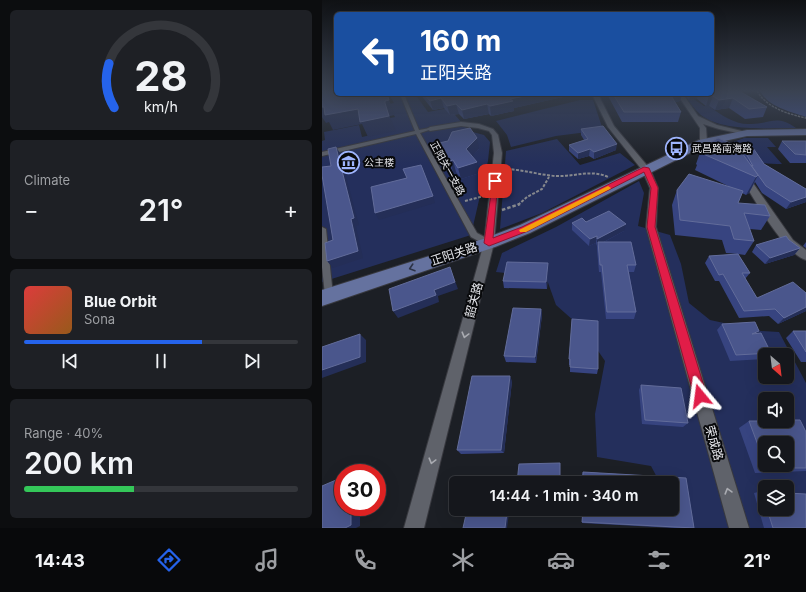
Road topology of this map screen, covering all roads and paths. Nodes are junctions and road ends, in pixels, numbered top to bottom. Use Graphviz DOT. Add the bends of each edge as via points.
graph roads {
  1 [pos="411,116"];
  2 [pos="605,116"];
  3 [pos="697,118"];
  4 [pos="430,129"];
  5 [pos="417,131"];
  6 [pos="806,132"];
  7 [pos="747,133"];
  8 [pos="708,141"];
  9 [pos="724,148"];
  10 [pos="322,154"];
  11 [pos="646,168"];
  12 [pos="496,169"];
  13 [pos="740,170"];
  14 [pos="549,177"];
  15 [pos="617,183"];
  16 [pos="494,193"];
  17 [pos="457,204"];
  18 [pos="492,212"];
  19 [pos="322,229"];
  20 [pos="489,243"];
  21 [pos="806,256"];
  22 [pos="325,296"];
  23 [pos="414,528"];
  24 [pos="739,528"];
  1 -- 5 [label="street, 正阳关一支路"];
  2 -- 11 [label="street, 荣成路" via="611,127"];
  3 -- 7 [label="street" via="728,130"];
  3 -- 8 [label="street"];
  4 -- 5 [label="street"];
  4 -- 12 [label="street, 韶关路" via="461,124 491,130 495,135 498,153"];
  5 -- 10 [label="street"];
  5 -- 17 [label="street, 正阳关一支路"];
  6 -- 7 [label="main road, 正阳关路"];
  7 -- 8 [label="main road, 正阳关路"];
  8 -- 9 [label="street"];
  8 -- 11 [label="main road, 正阳关路"];
  11 -- 15 [label="main road, 正阳关路"];
  24 -- 11 [label="street, 荣成路, one-way" via="651,227 654,188"];
  12 -- 14 [label="path"];
  12 -- 16 [label="street, 韶关路"];
  13 -- 21 [label="street" via="789,243"];
  14 -- 15 [label="path" via="603,174"];
  14 -- 18 [label="path" via="542,189 520,204"];
  15 -- 20 [label="main road, 正阳关路" via="525,229"];
  16 -- 17 [label="path"];
  16 -- 18 [label="street, 韶关路"];
  17 -- 20 [label="street, 正阳关一支路" via="474,235"];
  18 -- 20 [label="street, 韶关路"];
  19 -- 22 [label="street"];
  20 -- 22 [label="main road, 正阳关路, one-way"];
  20 -- 23 [label="street, 韶关路, one-way"];
}
